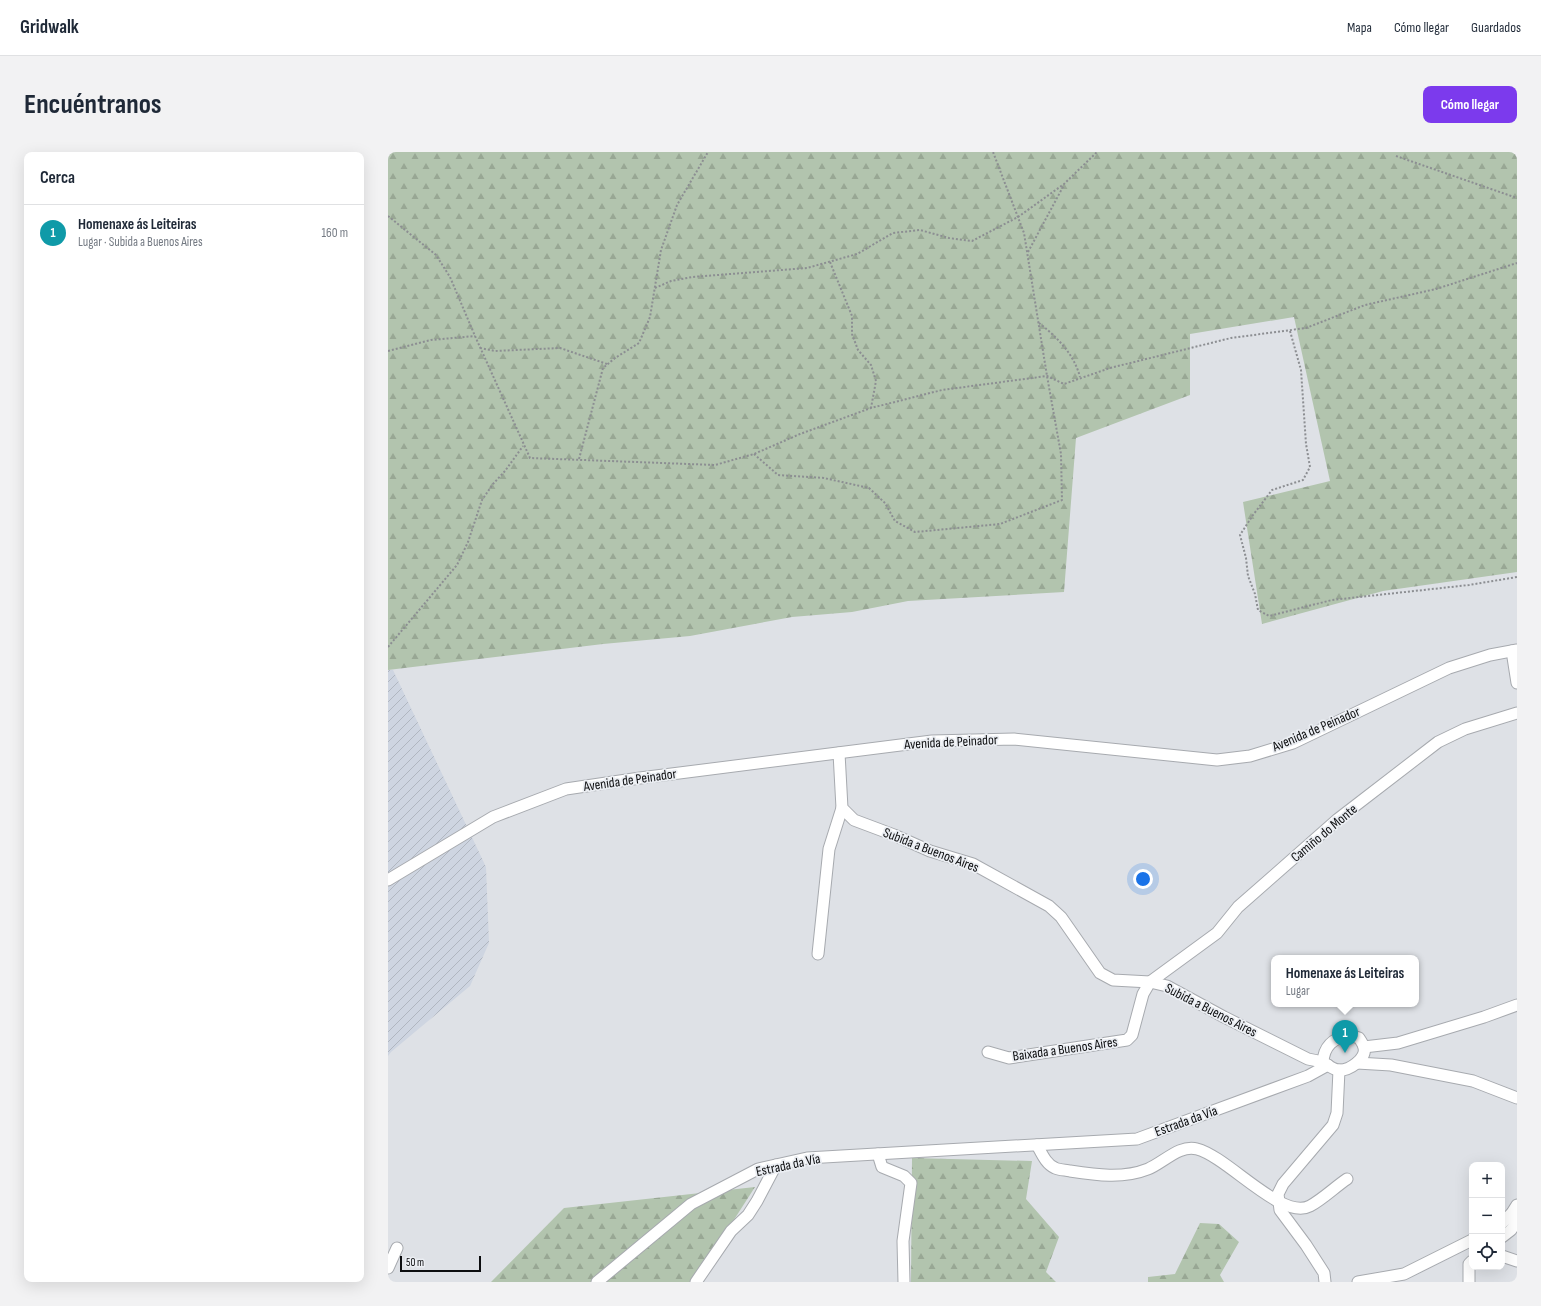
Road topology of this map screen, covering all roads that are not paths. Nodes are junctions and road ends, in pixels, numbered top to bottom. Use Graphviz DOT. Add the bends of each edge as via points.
graph roads {
  1 [pos="1514,651"];
  2 [pos="1517,683"];
  3 [pos="1517,713"];
  4 [pos="839,753"];
  5 [pos="842,808"];
  6 [pos="388,880"];
  7 [pos="818,954"];
  8 [pos="1150,982"];
  9 [pos="1517,1005"];
  10 [pos="1364,1047"];
  11 [pos="988,1052"];
  12 [pos="1358,1063"];
  13 [pos="1326,1064"];
  14 [pos="1339,1070"];
  15 [pos="1517,1098"];
  16 [pos="1037,1145"];
  17 [pos="878,1154"];
  18 [pos="776,1165"];
  19 [pos="1347,1179"];
  20 [pos="1279,1202"];
  21 [pos="1515,1209"];
  22 [pos="1505,1220"];
  23 [pos="1505,1235"];
  24 [pos="1469,1242"];
  25 [pos="397,1248"];
  26 [pos="1505,1257"];
  27 [pos="1517,1261"];
  28 [pos="388,1268"];
  29 [pos="1469,1270"];
  30 [pos="597,1282"];
  31 [pos="696,1282"];
  32 [pos="904,1282"];
  33 [pos="1325,1282"];
  34 [pos="1358,1282"];
  35 [pos="1469,1282"];
  1 -- 2 [label="street"];
  1 -- 4 [label="street, Avenida de Peinador" via="1490,655 1449,668 1293,743 1250,756 1217,760 1014,739 932,741"];
  3 -- 8 [label="street, Camiño do Monte" via="1465,729 1438,742 1338,819 1238,907 1218,933"];
  4 -- 5 [label="street"];
  4 -- 6 [label="street, Avenida de Peinador" via="566,790 493,817"];
  5 -- 7 [label="street" via="829,849"];
  5 -- 8 [label="street, Subida a Buenos Aires" via="854,820 972,864 1049,906 1061,916 1100,973 1113,980"];
  8 -- 11 [label="street, Baixada a Buenos Aires" via="1143,994 1132,1035 1127,1040 1009,1058"];
  8 -- 13 [label="street, Subida a Buenos Aires" via="1167,986 1303,1056"];
  9 -- 10 [label="street" via="1398,1043"];
  10 -- 12 [label="street" via="1364,1055"];
  10 -- 13 [label="street" via="1359,1038 1349,1035 1338,1038 1329,1044 1324,1054"];
  12 -- 14 [label="street"];
  12 -- 15 [label="street" via="1391,1065 1473,1081"];
  13 -- 14 [label="street"];
  13 -- 16 [label="street, Estrada da Vía" via="1308,1076 1137,1139"];
  14 -- 20 [label="street" via="1337,1113 1332,1126 1282,1184 1278,1194"];
  16 -- 17 [label="street, Estrada da Vía"];
  16 -- 20 [label="street, Estrada da Vía" via="1044,1159 1056,1169 1111,1177 1148,1169 1182,1150 1196,1148 1215,1156"];
  17 -- 18 [label="street, Estrada da Vía" via="807,1158"];
  17 -- 32 [label="street" via="882,1167 904,1176 910,1183 903,1241"];
  18 -- 30 [label="street, Estrada da Vía" via="758,1169 691,1204"];
  18 -- 31 [label="street" via="748,1215 731,1231"];
  19 -- 20 [label="street, Estrada da Vía" via="1309,1206 1296,1208"];
  20 -- 33 [label="street" via="1280,1210 1324,1273"];
  21 -- 22 [label="street"];
  21 -- 23 [label="street" via="1516,1223"];
  24 -- 34 [label="street" via="1404,1274"];
  25 -- 28 [label="street"];
  26 -- 27 [label="street"];
  29 -- 35 [label="street"];
}
